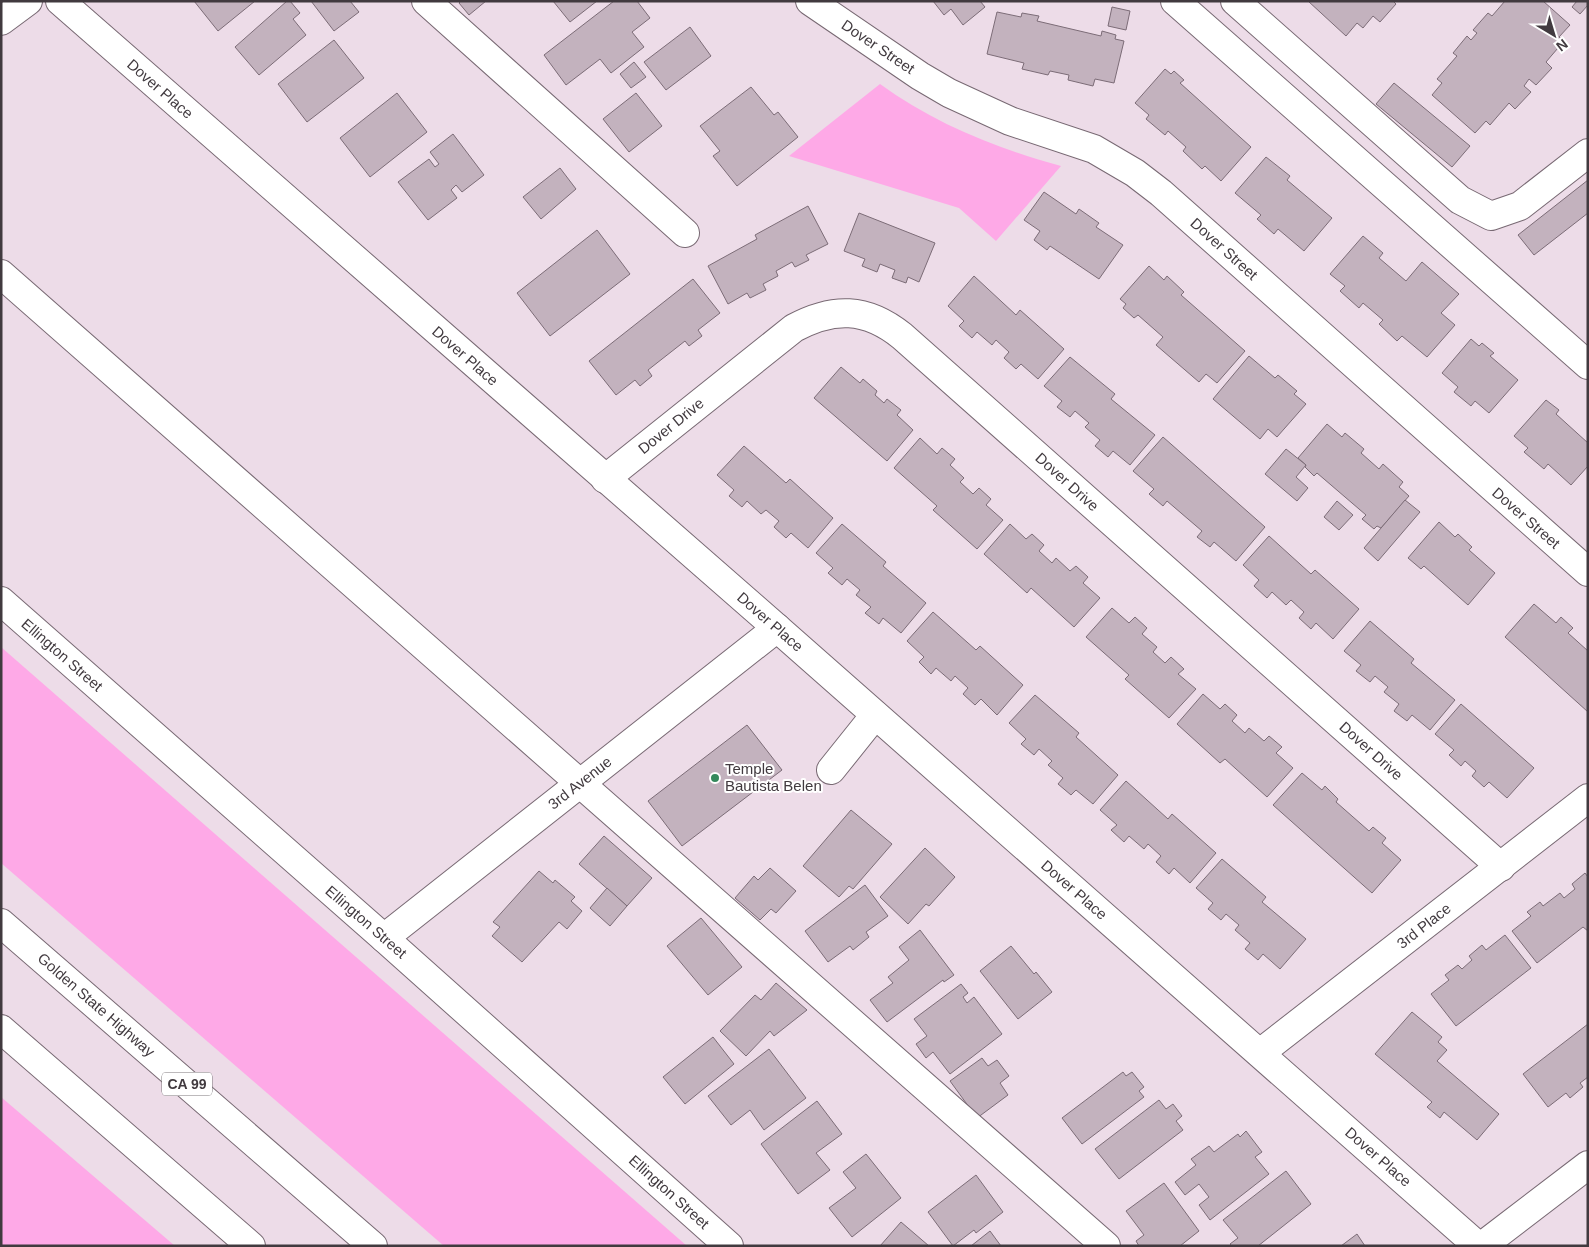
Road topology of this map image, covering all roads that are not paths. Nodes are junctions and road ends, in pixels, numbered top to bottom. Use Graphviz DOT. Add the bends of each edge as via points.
graph roads {
  1 [pos="28,1"];
  2 [pos="60,1"];
  3 [pos="426,1"];
  4 [pos="810,1"];
  5 [pos="1175,1"];
  6 [pos="1235,1"];
  7 [pos="1,21"];
  8 [pos="1588,152"];
  9 [pos="685,233"];
  10 [pos="1,274"];
  11 [pos="1588,365"];
  12 [pos="605,478"];
  13 [pos="1588,572"];
  14 [pos="1,601"];
  15 [pos="777,628"];
  16 [pos="875,715"];
  17 [pos="831,770"];
  18 [pos="579,784"];
  19 [pos="1588,798"];
  20 [pos="1501,867"];
  21 [pos="1,922"];
  22 [pos="384,938"];
  23 [pos="1,1029"];
  24 [pos="1260,1053"];
  25 [pos="1588,1165"];
  26 [pos="251,1246"];
  27 [pos="372,1246"];
  28 [pos="729,1246"];
  29 [pos="1106,1246"];
  30 [pos="1478,1246"];
  31 [pos="1482,1246"];
  1 -- 7 [label="main road"];
  2 -- 12 [label="main road, Dover Place"];
  3 -- 9 [label="main road"];
  4 -- 13 [label="main road, Dover Street" via="949,93 1010,121 1094,149 1136,173"];
  5 -- 11 [label="main road"];
  6 -- 8 [label="main road" via="1460,200 1491,216 1520,206"];
  10 -- 18 [label="main road"];
  12 -- 15 [label="main road, Dover Place"];
  12 -- 20 [label="main road, Dover Drive" via="794,328 811,319 840,312 880,321 902,336"];
  14 -- 22 [label="main road, Ellington Street"];
  15 -- 16 [label="main road, Dover Place"];
  15 -- 18 [label="main road, 3rd Avenue"];
  16 -- 17 [label="main road"];
  16 -- 24 [label="main road, Dover Place"];
  18 -- 22 [label="main road, 3rd Avenue"];
  18 -- 29 [label="main road"];
  19 -- 20 [label="main road, 3rd Place"];
  20 -- 24 [label="main road, 3rd Place"];
  21 -- 27 [label="main road, Golden State Highway / CA 99"];
  22 -- 28 [label="main road, Ellington Street"];
  23 -- 26 [label="main road"];
  24 -- 30 [label="main road, Dover Place"];
  25 -- 31 [label="main road"];
}
